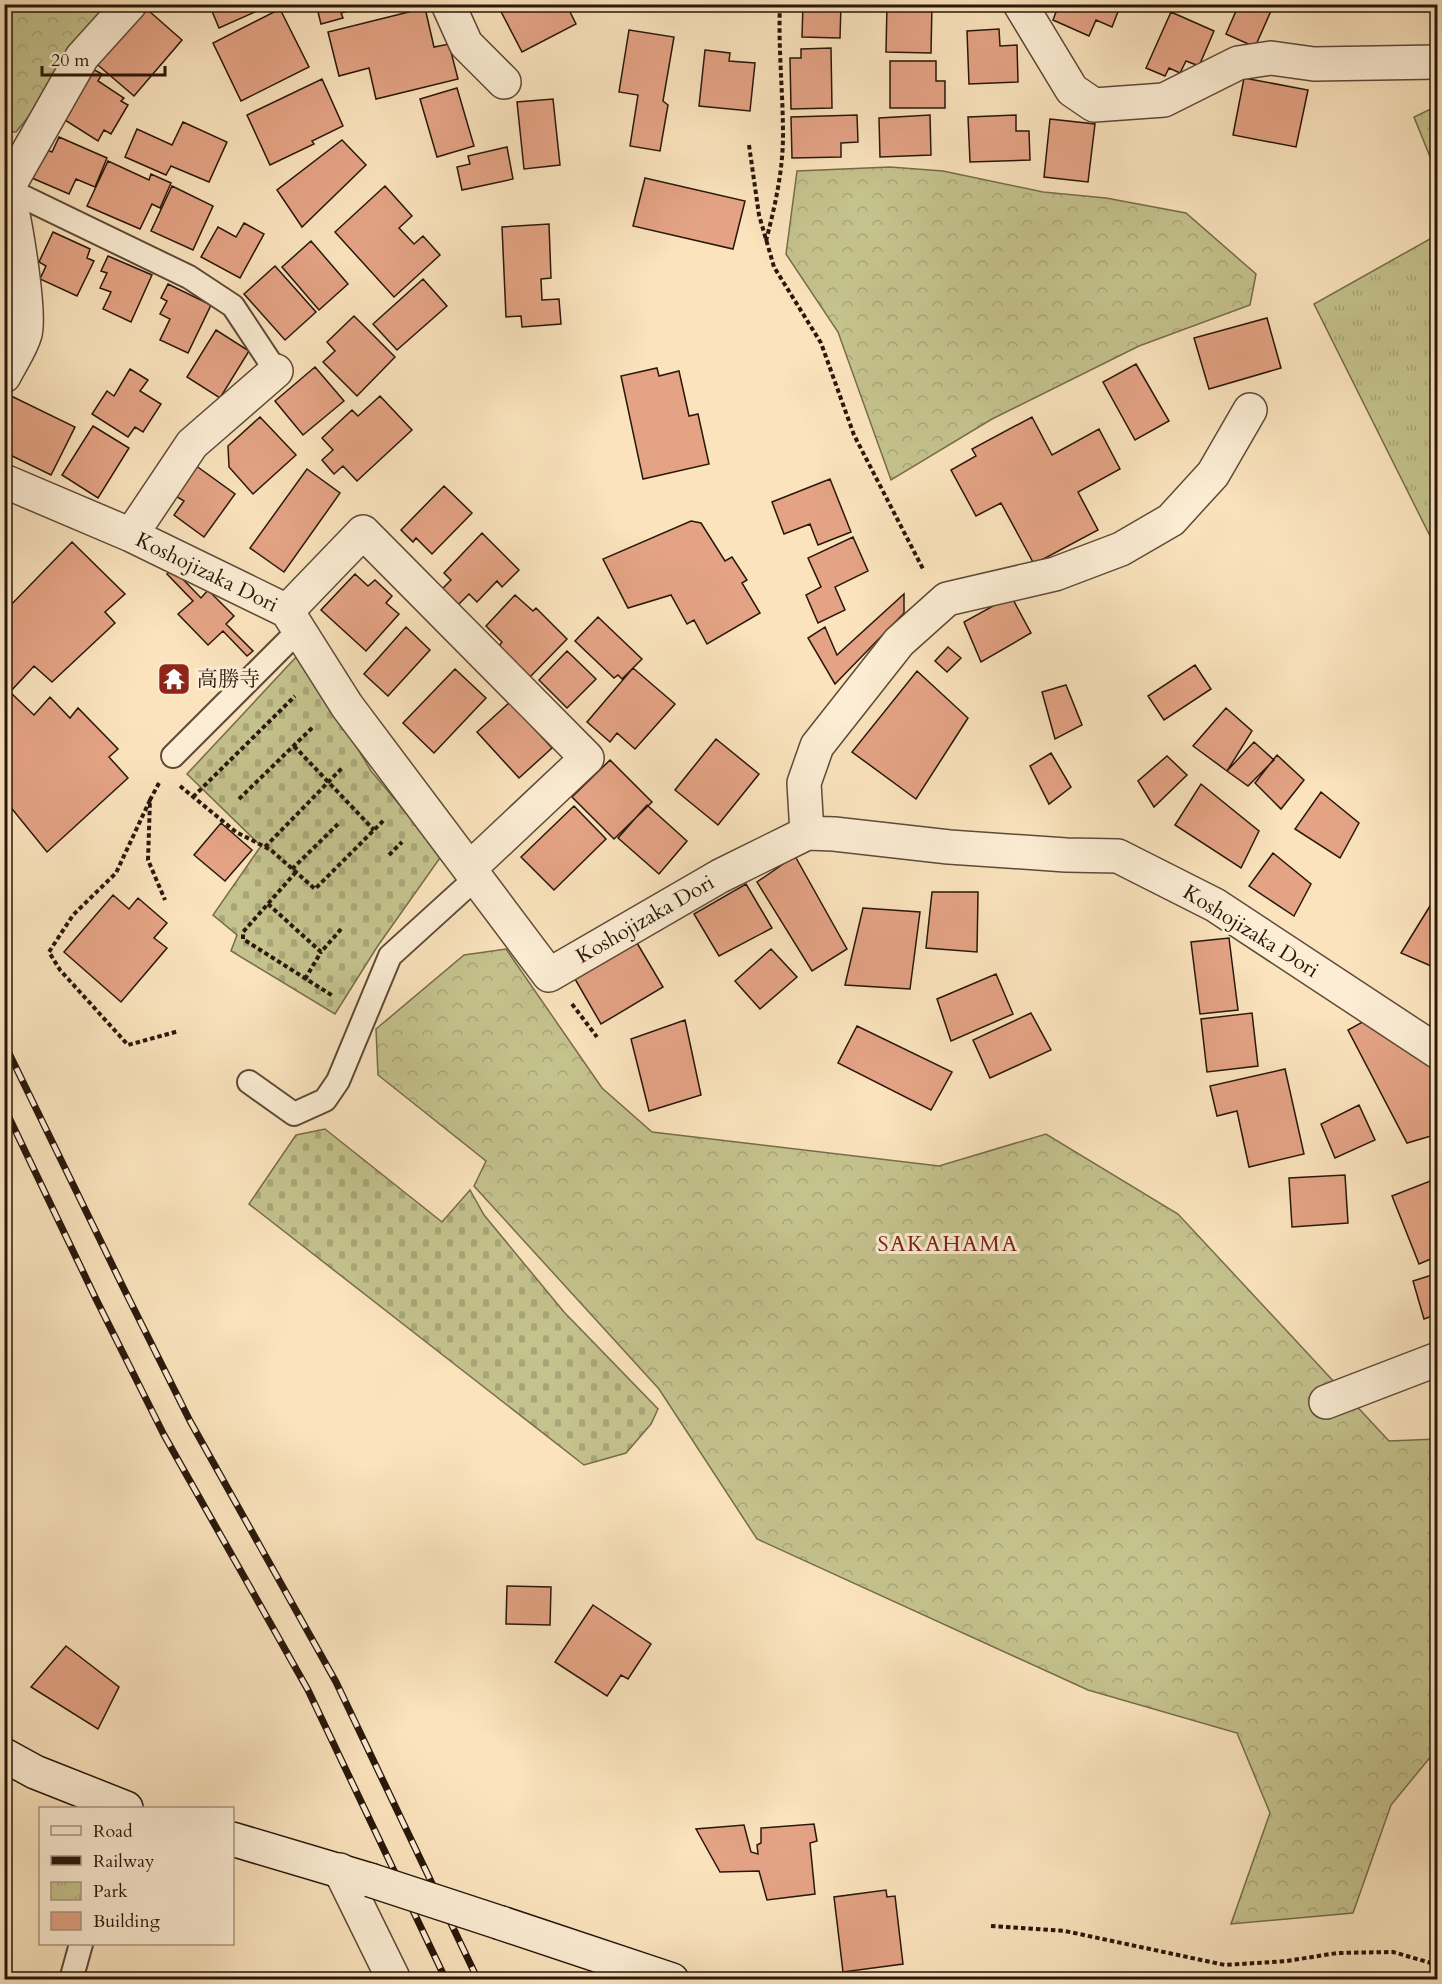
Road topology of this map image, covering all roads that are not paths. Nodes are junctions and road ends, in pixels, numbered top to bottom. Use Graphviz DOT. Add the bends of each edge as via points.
graph roads {
  1 [pos="130,4"];
  2 [pos="448,4"];
  3 [pos="1020,4"];
  4 [pos="1437,62"];
  5 [pos="504,82"];
  6 [pos="6,187"];
  7 [pos="276,371"];
  8 [pos="4,376"];
  9 [pos="1250,410"];
  10 [pos="4,481"];
  11 [pos="131,535"];
  12 [pos="293,620"];
  13 [pos="168,764"];
  14 [pos="807,833"];
  15 [pos="474,872"];
  16 [pos="1437,1052"];
  17 [pos="249,1082"];
  18 [pos="1437,1359"];
  19 [pos="1326,1402"];
  20 [pos="4,1755"];
  21 [pos="118,1807"];
  22 [pos="234,1840"];
  23 [pos="355,1875"];
  24 [pos="81,1945"];
  25 [pos="71,1980"];
  26 [pos="394,1980"];
  27 [pos="672,1980"];
  1 -- 6 [label="street" via="82,57"];
  2 -- 5 [label="street" via="466,44"];
  3 -- 4 [label="street" via="1072,90 1094,105 1164,100 1238,63 1271,58 1314,64"];
  6 -- 7 [label="lane" via="189,277 233,306"];
  6 -- 8 [label="street" via="26,297 26,333"];
  7 -- 11 [label="street" via="192,444"];
  9 -- 14 [label="street" via="1214,474 1171,520 1122,549 1055,574 947,599 899,642 817,746 804,783"];
  10 -- 11 [label="street, Koshojizaka Dori"];
  11 -- 12 [label="street, Koshojizaka Dori"];
  12 -- 13 [label="lane"];
  12 -- 15 [label="street, Koshojizaka Dori" via="347,706"];
  12 -- 15 [label="street" via="363,532 587,758"];
  14 -- 15 [label="street, Koshojizaka Dori" via="720,876 549,975"];
  14 -- 16 [label="street, Koshojizaka Dori" via="961,848 1118,856 1215,905"];
  15 -- 17 [label="lane" via="390,956 344,1068 325,1100 294,1114"];
  18 -- 19 [label="street"];
  20 -- 21 [label="street"];
  22 -- 23 [label="street"];
  23 -- 26 [label="street"];
  23 -- 27 [label="street, bridge"];
  24 -- 25 [label="lane"];
}
